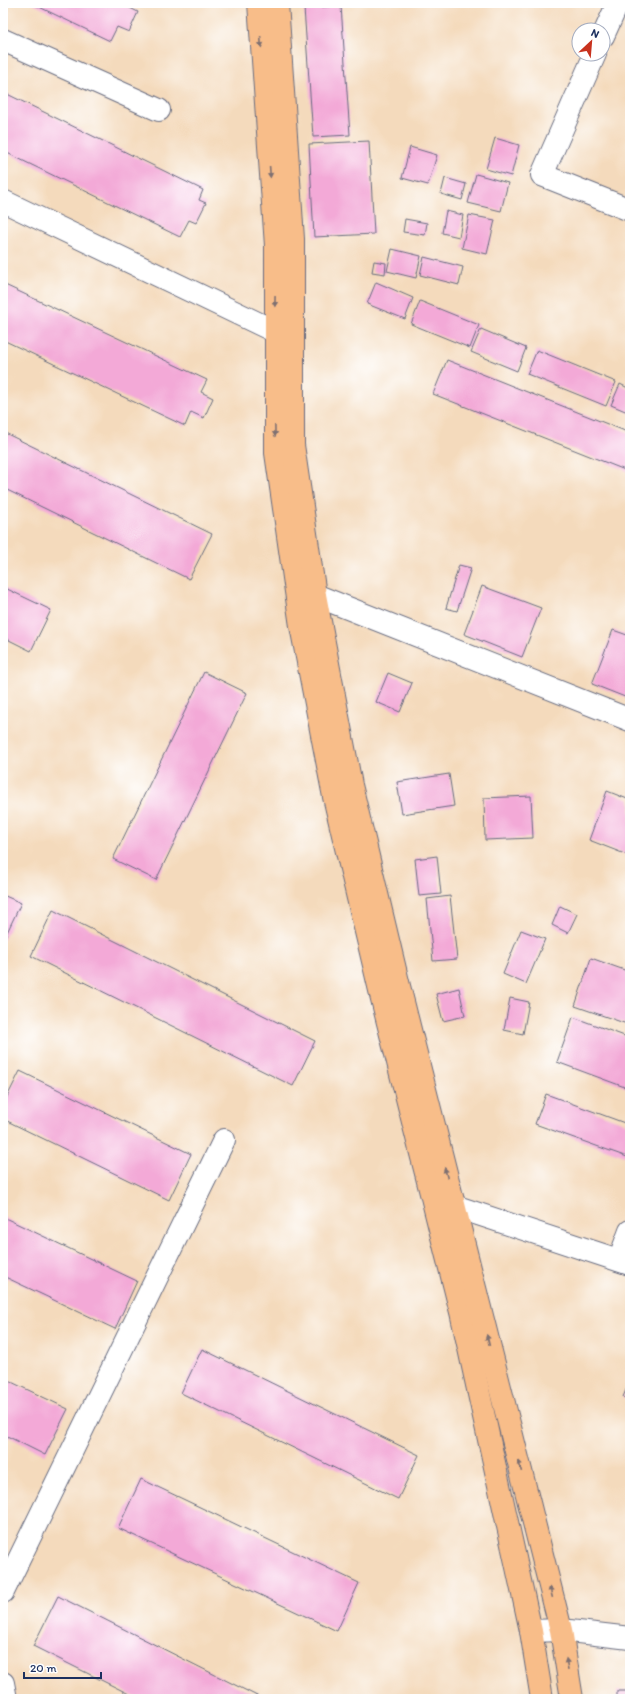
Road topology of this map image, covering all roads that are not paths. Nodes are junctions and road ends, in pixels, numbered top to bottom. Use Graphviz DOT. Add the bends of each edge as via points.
graph roads {
  1 [pos="258,3"];
  2 [pos="277,3"];
  3 [pos="618,3"];
  4 [pos="609,22"];
  5 [pos="3,40"];
  6 [pos="591,62"];
  7 [pos="159,110"];
  8 [pos="3,201"];
  9 [pos="630,210"];
  10 [pos="274,331"];
  11 [pos="316,595"];
  12 [pos="630,720"];
  13 [pos="224,1140"];
  14 [pos="454,1206"];
  15 [pos="630,1231"];
  16 [pos="625,1262"];
  17 [pos="3,1592"];
  18 [pos="561,1630"];
  19 [pos="531,1631"];
  20 [pos="630,1638"];
  21 [pos="3,1683"];
  22 [pos="6,1699"];
  23 [pos="542,1699"];
  24 [pos="572,1699"];
  1 -- 10 [label="main road, one-way" via="276,246"];
  2 -- 11 [label="main road" via="293,239 294,445"];
  3 -- 4 [label="street"];
  5 -- 7 [label="street"];
  6 -- 9 [label="street" via="542,175"];
  8 -- 10 [label="street"];
  10 -- 19 [label="main road, one-way" via="276,453 301,626 334,797 461,1312"];
  11 -- 12 [label="street"];
  14 -- 11 [label="main road, one-way" via="351,785"];
  13 -- 17 [label="street"];
  14 -- 16 [label="street"];
  18 -- 14 [label="main road, one-way"];
  15 -- 16 [label="street"];
  18 -- 19 [label="street"];
  18 -- 20 [label="street"];
  24 -- 18 [label="main road, one-way"];
  19 -- 23 [label="main road"];
  21 -- 22 [label="street"];
}
